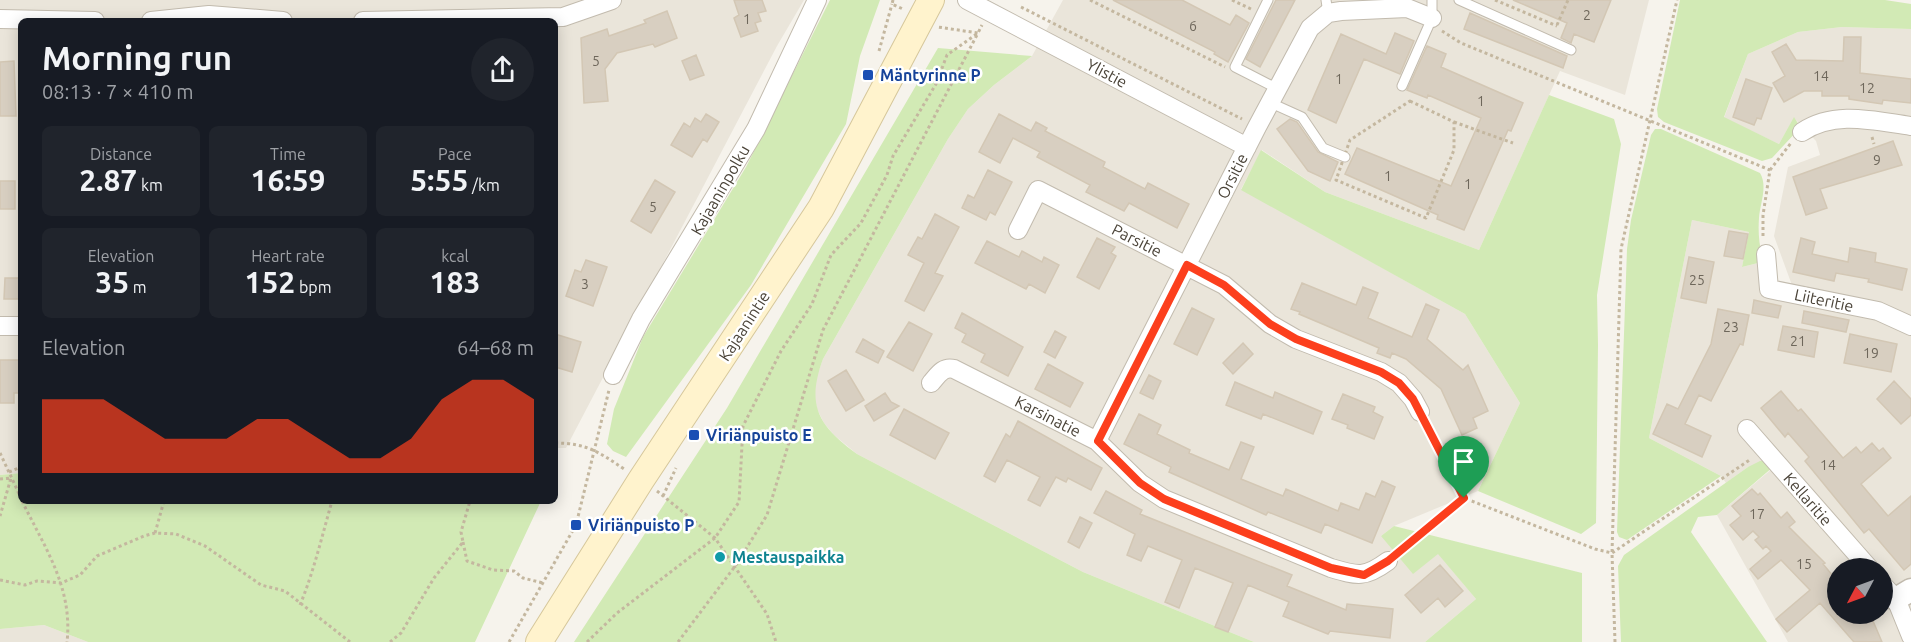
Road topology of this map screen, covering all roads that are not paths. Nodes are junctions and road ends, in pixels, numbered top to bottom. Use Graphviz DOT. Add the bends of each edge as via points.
graph roads {
  1 [pos="612,0"];
  2 [pos="818,0"];
  3 [pos="967,0"];
  4 [pos="1268,0"];
  5 [pos="1459,0"];
  6 [pos="1327,6"];
  7 [pos="208,8"];
  8 [pos="530,9"];
  9 [pos="926,9"];
  10 [pos="1432,9"];
  11 [pos="164,18"];
  12 [pos="266,18"];
  13 [pos="405,18"];
  14 [pos="0,19"];
  15 [pos="18,19"];
  16 [pos="1571,50"];
  17 [pos="1402,86"];
  18 [pos="1274,96"];
  19 [pos="1911,126"];
  20 [pos="1802,132"];
  21 [pos="1247,147"];
  22 [pos="1345,157"];
  23 [pos="1018,230"];
  24 [pos="1766,254"];
  25 [pos="1187,265"];
  26 [pos="0,326"];
  27 [pos="18,326"];
  28 [pos="1911,326"];
  29 [pos="613,375"];
  30 [pos="931,382"];
  31 [pos="1420,412"];
  32 [pos="1747,429"];
  33 [pos="1098,441"];
  34 [pos="1860,558"];
  35 [pos="1388,561"];
  36 [pos="1896,591"];
  37 [pos="1911,636"];
  38 [pos="539,642"];
  1 -- 8 [label="street" via="562,17"];
  2 -- 29 [label="street, Kajaaninpolku" via="756,129 641,319"];
  3 -- 21 [label="street, Ylistie"];
  4 -- 18 [label="lane" via="1235,67"];
  5 -- 16 [label="lane"];
  6 -- 10 [label="street, Orsitie"];
  6 -- 18 [label="street, Orsitie" via="1305,36"];
  7 -- 11 [label="street"];
  7 -- 12 [label="street"];
  8 -- 13 [label="street"];
  9 -- 38 [label="main road, Kajaanintie" via="821,208"];
  10 -- 17 [label="lane"];
  14 -- 15 [label="street"];
  18 -- 21 [label="street, Orsitie"];
  18 -- 22 [label="lane" via="1302,117 1323,148"];
  19 -- 20 [label="street" via="1854,118 1812,125"];
  21 -- 25 [label="street, Orsitie"];
  23 -- 25 [label="street, Parsitie" via="1038,190"];
  24 -- 28 [label="street, Liiteritie" via="1769,289 1878,311"];
  25 -- 31 [label="street, Parsitie" via="1224,285 1270,324 1296,339 1381,372 1399,383"];
  25 -- 33 [label="street, Orsitie"];
  26 -- 27 [label="street"];
  30 -- 33 [label="street, Karsinatie" via="942,370 954,369"];
  32 -- 34 [label="street, Kellaritie"];
  33 -- 35 [label="street, Karsinatie" via="1151,492 1184,508 1352,574 1364,575"];
  36 -- 37 [label="street"];
}
